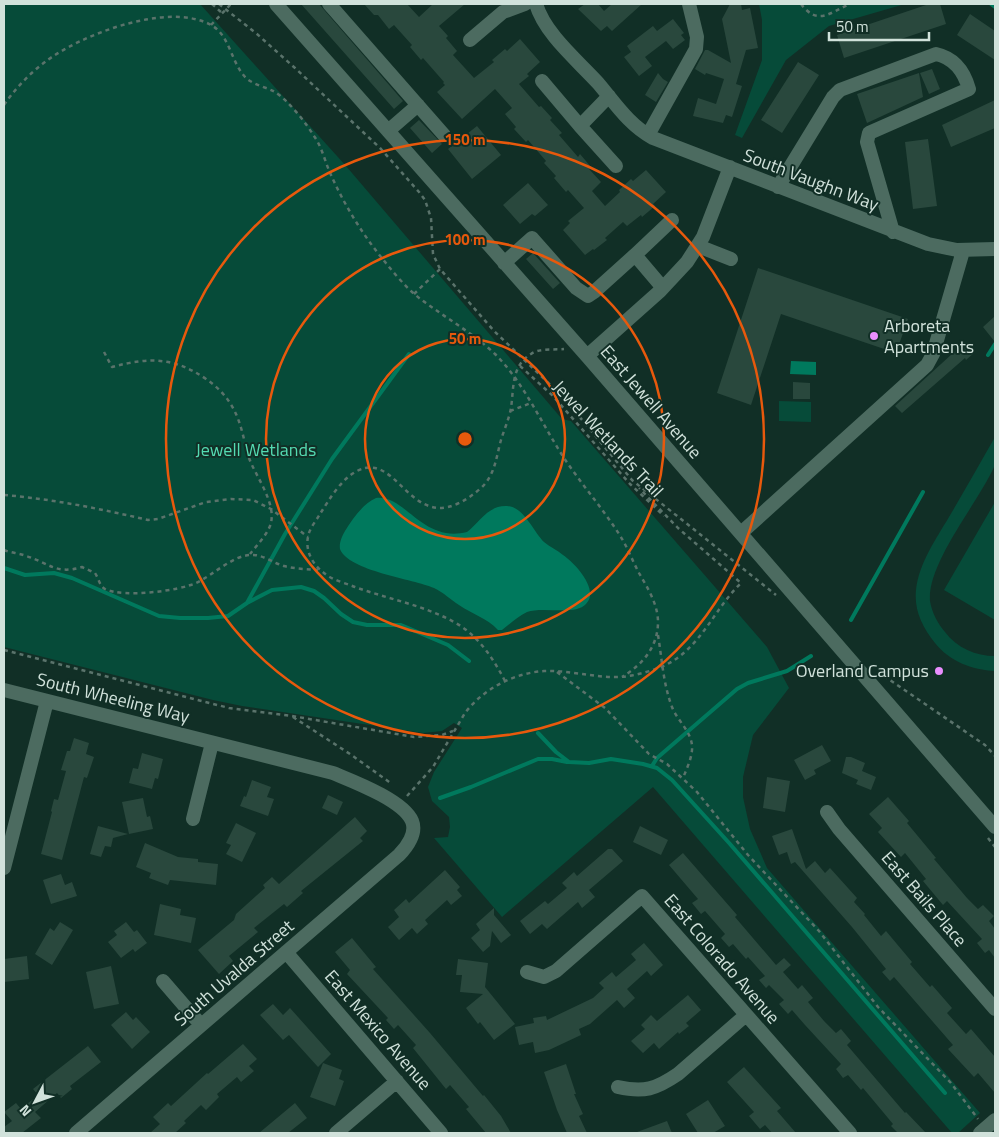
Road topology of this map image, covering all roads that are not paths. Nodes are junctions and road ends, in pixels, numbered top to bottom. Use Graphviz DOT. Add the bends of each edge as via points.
graph roads {
  1 [pos="276,4"];
  2 [pos="328,4"];
  3 [pos="525,4"];
  4 [pos="536,4"];
  5 [pos="689,4"];
  6 [pos="470,40"];
  7 [pos="542,81"];
  8 [pos="609,96"];
  9 [pos="418,105"];
  10 [pos="580,126"];
  11 [pos="388,131"];
  12 [pos="444,135"];
  13 [pos="648,135"];
  14 [pos="616,166"];
  15 [pos="730,167"];
  16 [pos="778,187"];
  17 [pos="672,220"];
  18 [pos="893,232"];
  19 [pos="698,246"];
  20 [pos="995,249"];
  21 [pos="963,250"];
  22 [pos="635,255"];
  23 [pos="731,259"];
  24 [pos="504,263"];
  25 [pos="663,288"];
  26 [pos="586,356"];
  27 [pos="741,533"];
  28 [pos="4,690"];
  29 [pos="47,701"];
  30 [pos="212,743"];
  31 [pos="827,812"];
  32 [pos="193,819"];
  33 [pos="995,827"];
  34 [pos="411,837"];
  35 [pos="4,868"];
  36 [pos="286,952"];
  37 [pos="528,972"];
  38 [pos="163,981"];
  39 [pos="995,1008"];
  40 [pos="746,1015"];
  41 [pos="201,1025"];
  42 [pos="397,1081"];
  43 [pos="618,1087"];
  44 [pos="76,1133"];
  45 [pos="336,1133"];
  46 [pos="442,1133"];
  47 [pos="850,1133"];
  1 -- 11 [label="street, East Jewell Avenue"];
  2 -- 9 [label="street"];
  3 -- 6 [label="street" via="502,12"];
  4 -- 8 [label="street" via="549,29"];
  5 -- 13 [label="street" via="697,37 696,49"];
  7 -- 10 [label="street"];
  8 -- 10 [label="street"];
  8 -- 13 [label="street" via="629,120"];
  9 -- 11 [label="street"];
  9 -- 12 [label="street"];
  10 -- 14 [label="street"];
  11 -- 24 [label="street, East Jewell Avenue"];
  13 -- 15 [label="street"];
  15 -- 16 [label="street, South Vaughn Way"];
  15 -- 19 [label="street, South Vaughn Way"];
  16 -- 18 [label="street, South Vaughn Way"];
  16 -- 18 [label="street" via="840,90 936,54 945,56 962,70 969,88 869,134 866,142"];
  17 -- 22 [label="street"];
  18 -- 21 [label="street, South Vaughn Way" via="928,244"];
  19 -- 23 [label="street"];
  19 -- 25 [label="street, South Vaughn Way"];
  20 -- 21 [label="street, South Vaughn Way"];
  21 -- 27 [label="street" via="927,365"];
  22 -- 24 [label="street" via="588,296 576,288 532,238"];
  22 -- 25 [label="street"];
  24 -- 26 [label="street, East Jewell Avenue"];
  25 -- 26 [label="street, South Vaughn Way"];
  26 -- 27 [label="street, East Jewell Avenue"];
  27 -- 33 [label="street, East Jewell Avenue"];
  28 -- 29 [label="street, South Wheeling Way"];
  29 -- 30 [label="street, South Wheeling Way"];
  29 -- 35 [label="street"];
  30 -- 32 [label="street"];
  30 -- 34 [label="street, South Wheeling Way" via="333,773 369,788 408,815 413,828"];
  31 -- 39 [label="street, East Bails Place"];
  34 -- 36 [label="street, South Uvalda Street" via="399,856"];
  36 -- 41 [label="street, South Uvalda Street"];
  36 -- 42 [label="street, East Mexico Avenue"];
  37 -- 40 [label="street, East Colorado Avenue" via="544,978 556,971 642,896"];
  38 -- 41 [label="street"];
  40 -- 43 [label="street" via="668,1081 636,1091"];
  40 -- 47 [label="street, East Colorado Avenue"];
  41 -- 44 [label="street, South Uvalda Street"];
  42 -- 45 [label="street"];
  42 -- 46 [label="street, East Mexico Avenue"];
}
